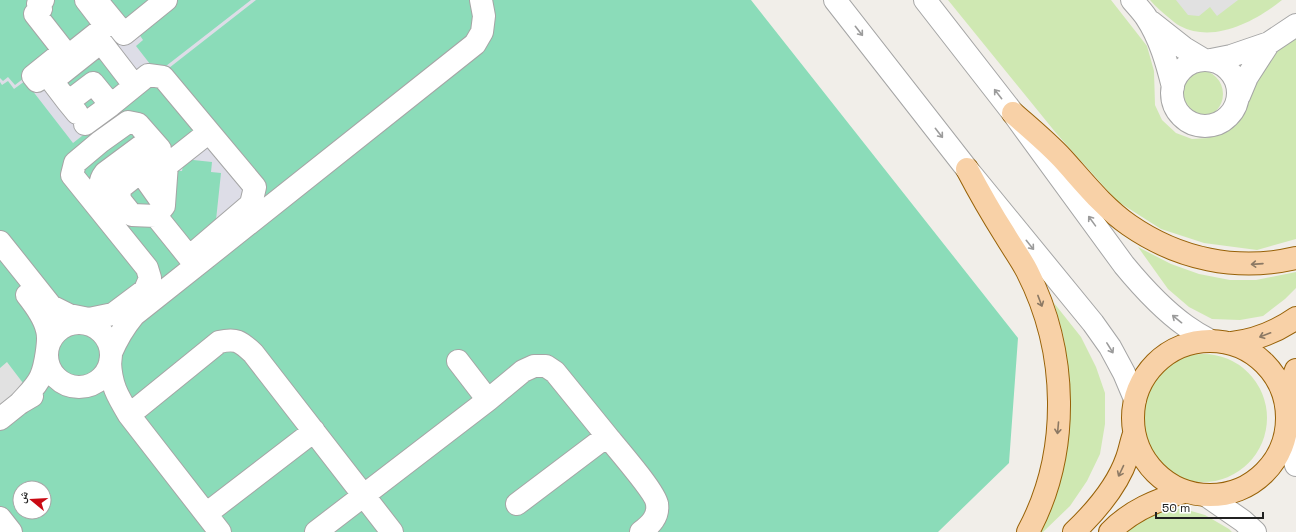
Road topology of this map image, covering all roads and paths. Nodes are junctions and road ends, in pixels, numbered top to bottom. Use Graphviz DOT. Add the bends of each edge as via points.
graph roads {
  1 [pos="42,0"];
  2 [pos="86,0"];
  3 [pos="97,0"];
  4 [pos="166,0"];
  5 [pos="480,0"];
  6 [pos="835,0"];
  7 [pos="925,0"];
  8 [pos="1132,0"];
  9 [pos="1146,17"];
  10 [pos="1296,25"];
  11 [pos="1269,43"];
  12 [pos="1208,60"];
  13 [pos="76,62"];
  14 [pos="117,63"];
  15 [pos="93,83"];
  16 [pos="134,85"];
  17 [pos="1173,87"];
  18 [pos="1239,96"];
  19 [pos="68,102"];
  20 [pos="111,105"];
  21 [pos="1013,113"];
  22 [pos="85,124"];
  23 [pos="209,132"];
  24 [pos="100,142"];
  25 [pos="140,147"];
  26 [pos="967,169"];
  27 [pos="160,211"];
  28 [pos="0,242"];
  29 [pos="1296,258"];
  30 [pos="0,260"];
  31 [pos="173,284"];
  32 [pos="28,296"];
  33 [pos="134,315"];
  34 [pos="1296,318"];
  35 [pos="82,324"];
  36 [pos="1209,340"];
  37 [pos="1232,343"];
  38 [pos="47,352"];
  39 [pos="110,358"];
  40 [pos="458,361"];
  41 [pos="1296,370"];
  42 [pos="78,387"];
  43 [pos="1135,399"];
  44 [pos="488,400"];
  45 [pos="20,403"];
  46 [pos="1286,404"];
  47 [pos="129,415"];
  48 [pos="0,419"];
  49 [pos="1287,425"];
  50 [pos="314,431"];
  51 [pos="1134,434"];
  52 [pos="607,436"];
  53 [pos="1296,465"];
  54 [pos="1184,492"];
  55 [pos="364,495"];
  56 [pos="1207,496"];
  57 [pos="517,504"];
  58 [pos="206,514"];
  59 [pos="0,518"];
  60 [pos="11,532"];
  61 [pos="220,532"];
  62 [pos="316,532"];
  63 [pos="392,532"];
  64 [pos="641,532"];
  65 [pos="1028,532"];
  66 [pos="1074,532"];
  67 [pos="1110,532"];
  68 [pos="1255,532"];
  1 -- 2 [label="street" via="38,4 41,9 35,14 64,51 33,76 37,81 106,26"];
  3 -- 4 [label="street" via="124,34"];
  5 -- 31 [label="street" via="484,16 482,32 475,44"];
  6 -- 26 [label="street, one-way"];
  21 -- 7 [label="street, one-way"];
  8 -- 9 [label="street"];
  9 -- 12 [label="street" via="1184,48"];
  9 -- 17 [label="street" via="1162,51"];
  10 -- 11 [label="street"];
  11 -- 12 [label="street" via="1231,56"];
  11 -- 18 [label="street" via="1247,77"];
  12 -- 17 [label="street" via="1188,65 1176,78"];
  12 -- 18 [label="street" via="1222,64 1231,72 1237,83"];
  13 -- 14 [label="street" via="101,42"];
  13 -- 15 [label="street"];
  13 -- 19 [label="street" via="52,81"];
  14 -- 15 [label="street"];
  14 -- 16 [label="street"];
  15 -- 19 [label="street"];
  15 -- 20 [label="street"];
  16 -- 20 [label="street"];
  16 -- 23 [label="street" via="148,75 163,77"];
  17 -- 18 [label="street" via="1173,99 1177,110 1195,125 1207,127 1219,124 1229,117 1236,107"];
  19 -- 22 [label="street"];
  20 -- 22 [label="street"];
  29 -- 21 [label="main road, one-way" via="1247,264 1215,262 1184,254 1155,241 1128,224 1104,203 1042,138"];
  36 -- 21 [label="street, one-way" via="1179,321 1142,287"];
  22 -- 24 [label="street"];
  23 -- 27 [label="street" via="146,181"];
  23 -- 27 [label="street" via="255,187 251,204 189,257"];
  24 -- 27 [label="street" via="128,122 138,124 160,149 158,158 119,189 120,200 132,216"];
  24 -- 28 [label="street" via="75,163 72,175 147,268 150,278 145,290 113,314 89,319 69,315 51,306"];
  25 -- 31 [label="street" via="105,173 100,182 101,189"];
  26 -- 43 [label="street, one-way" via="1093,323 1110,347"];
  26 -- 65 [label="main road, one-way" via="1027,270 1040,300 1057,363 1058,429 1053,462 1045,493"];
  30 -- 32 [label="street"];
  31 -- 33 [label="street"];
  32 -- 35 [label="street" via="57,318"];
  32 -- 38 [label="street" via="48,330"];
  33 -- 35 [label="street" via="119,322 103,325"];
  33 -- 39 [label="street" via="117,339"];
  34 -- 37 [label="main road, one-way" via="1265,336"];
  35 -- 38 [label="street" via="68,325 60,329 49,344"];
  35 -- 39 [label="street" via="96,328 103,335 108,343"];
  36 -- 37 [label="main road"];
  36 -- 43 [label="main road" via="1183,345 1161,358 1140,384"];
  37 -- 46 [label="main road" via="1251,352 1268,366 1280,383"];
  38 -- 42 [label="street" via="48,363 59,380"];
  38 -- 45 [label="street" via="41,376"];
  39 -- 42 [label="street" via="106,372 98,380"];
  39 -- 47 [label="street" via="113,383"];
  40 -- 44 [label="street"];
  41 -- 46 [label="main road"];
  42 -- 45 [label="street" via="53,389 36,394"];
  42 -- 47 [label="street" via="98,391 113,400"];
  43 -- 51 [label="main road" via="1132,416"];
  44 -- 52 [label="street" via="523,371 534,366 546,366 555,372"];
  44 -- 55 [label="street"];
  45 -- 48 [label="street"];
  46 -- 49 [label="main road"];
  47 -- 50 [label="street" via="219,342 230,340 241,343 253,352"];
  47 -- 58 [label="street"];
  49 -- 53 [label="street" via="1288,442"];
  49 -- 56 [label="main road" via="1283,446 1273,465 1258,480 1242,490 1225,495"];
  50 -- 55 [label="street"];
  50 -- 58 [label="street"];
  51 -- 54 [label="main road" via="1143,459 1160,479"];
  51 -- 66 [label="main road, one-way" via="1127,459 1115,482 1101,504"];
  52 -- 57 [label="street"];
  52 -- 64 [label="street" via="651,491 657,503 652,523"];
  54 -- 56 [label="main road"];
  54 -- 67 [label="main road" via="1146,505"];
  55 -- 62 [label="street"];
  55 -- 63 [label="street"];
  56 -- 68 [label="street"];
  58 -- 61 [label="street"];
  59 -- 60 [label="street"];
}
